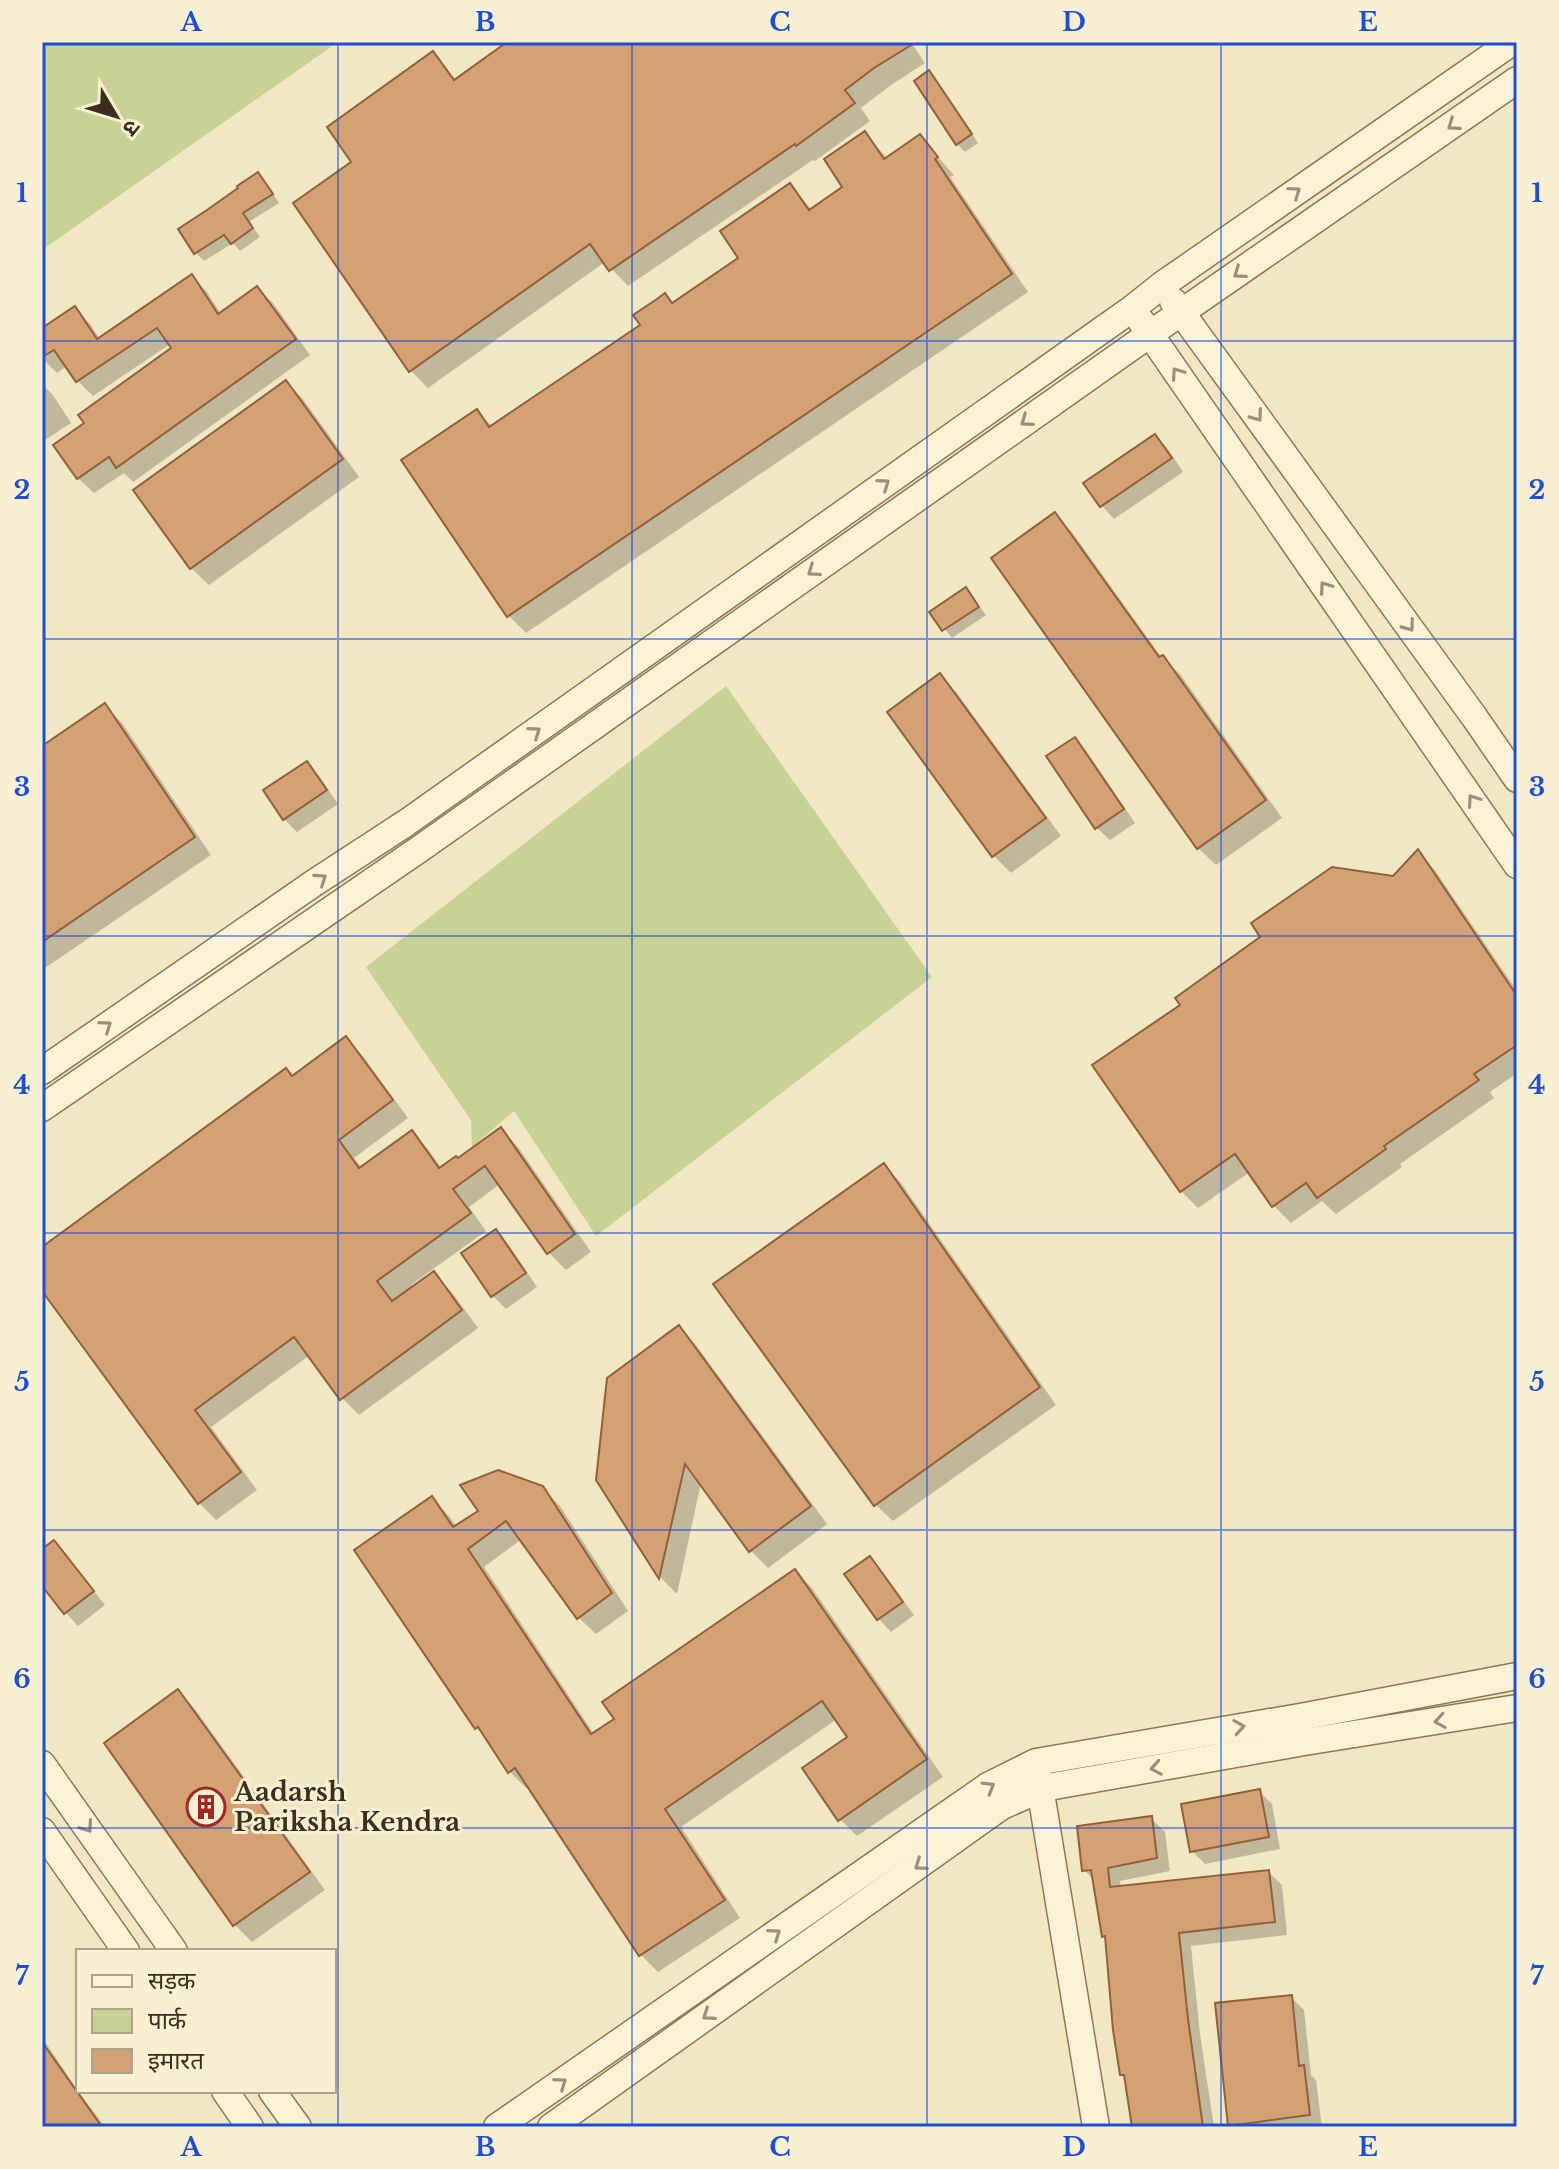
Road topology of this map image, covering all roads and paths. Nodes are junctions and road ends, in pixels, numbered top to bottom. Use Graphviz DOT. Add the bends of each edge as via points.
graph roads {
  1 [pos="1512,42"];
  2 [pos="1517,80"];
  3 [pos="1162,285"];
  4 [pos="1133,308"];
  5 [pos="1181,313"];
  6 [pos="1150,334"];
  7 [pos="1517,779"];
  8 [pos="1517,865"];
  9 [pos="42,1071"];
  10 [pos="42,1108"];
  11 [pos="1517,1676"];
  12 [pos="1517,1708"];
  13 [pos="1036,1762"];
  14 [pos="42,1764"];
  15 [pos="1041,1789"];
  16 [pos="42,1831"];
  17 [pos="125,1949"];
  18 [pos="173,1949"];
  19 [pos="226,2093"];
  20 [pos="273,2093"];
  21 [pos="250,2127"];
  22 [pos="298,2127"];
  23 [pos="497,2127"];
  24 [pos="551,2127"];
  25 [pos="1096,2127"];
  3 -- 1 [label="street, one-way"];
  2 -- 5 [label="street, one-way"];
  3 -- 4 [label="street"];
  3 -- 5 [label="street"];
  4 -- 6 [label="street"];
  9 -- 4 [label="street, one-way" via="406,823"];
  5 -- 6 [label="street"];
  5 -- 7 [label="street, one-way"];
  8 -- 6 [label="street, one-way"];
  6 -- 10 [label="street, one-way"];
  13 -- 11 [label="street, one-way"];
  12 -- 15 [label="street, one-way"];
  13 -- 15 [label="street"];
  23 -- 13 [label="street, one-way" via="988,1786"];
  14 -- 18 [label="street, one-way"];
  15 -- 24 [label="street, one-way" via="1002,1806"];
  15 -- 25 [label="street"];
  16 -- 17 [label="street"];
  19 -- 21 [label="street"];
  20 -- 22 [label="street"];
}
